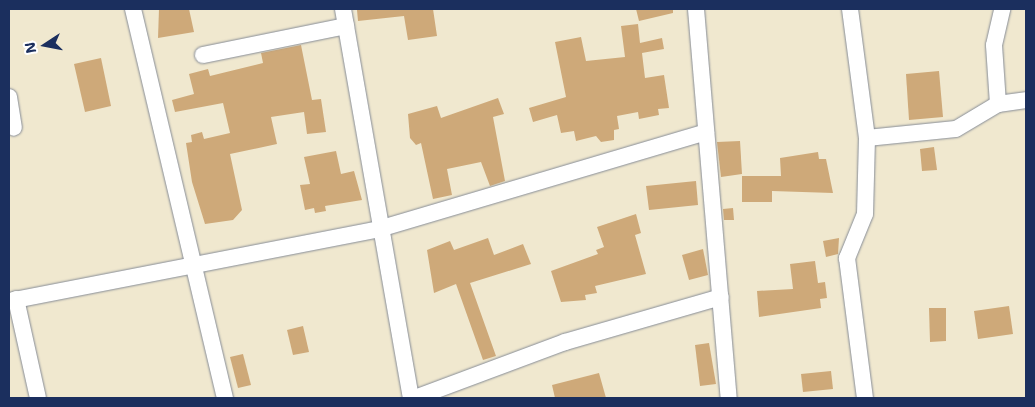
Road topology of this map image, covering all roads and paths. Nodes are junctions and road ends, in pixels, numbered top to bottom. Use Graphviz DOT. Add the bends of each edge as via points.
graph roads {
  1 [pos="133,9"];
  2 [pos="343,9"];
  3 [pos="696,9"];
  4 [pos="850,9"];
  5 [pos="1002,9"];
  6 [pos="346,26"];
  7 [pos="203,55"];
  8 [pos="9,97"];
  9 [pos="1026,100"];
  10 [pos="998,104"];
  11 [pos="14,128"];
  12 [pos="706,132"];
  13 [pos="867,138"];
  14 [pos="379,229"];
  15 [pos="192,265"];
  16 [pos="721,298"];
  17 [pos="12,300"];
  18 [pos="38,398"];
  19 [pos="224,398"];
  20 [pos="411,398"];
  21 [pos="415,398"];
  22 [pos="729,398"];
  23 [pos="865,398"];
  1 -- 15 [label="street"];
  2 -- 6 [label="street"];
  3 -- 12 [label="street"];
  4 -- 13 [label="street"];
  5 -- 10 [label="street" via="994,45"];
  6 -- 7 [label="street"];
  6 -- 14 [label="street"];
  8 -- 11 [label="street"];
  9 -- 10 [label="street"];
  10 -- 13 [label="street" via="956,129"];
  12 -- 14 [label="street"];
  12 -- 16 [label="street"];
  13 -- 23 [label="street" via="865,214 847,258"];
  14 -- 15 [label="street"];
  14 -- 20 [label="street"];
  15 -- 17 [label="street"];
  15 -- 19 [label="street"];
  16 -- 21 [label="street" via="564,342"];
  16 -- 22 [label="street"];
  17 -- 18 [label="street"];
}
